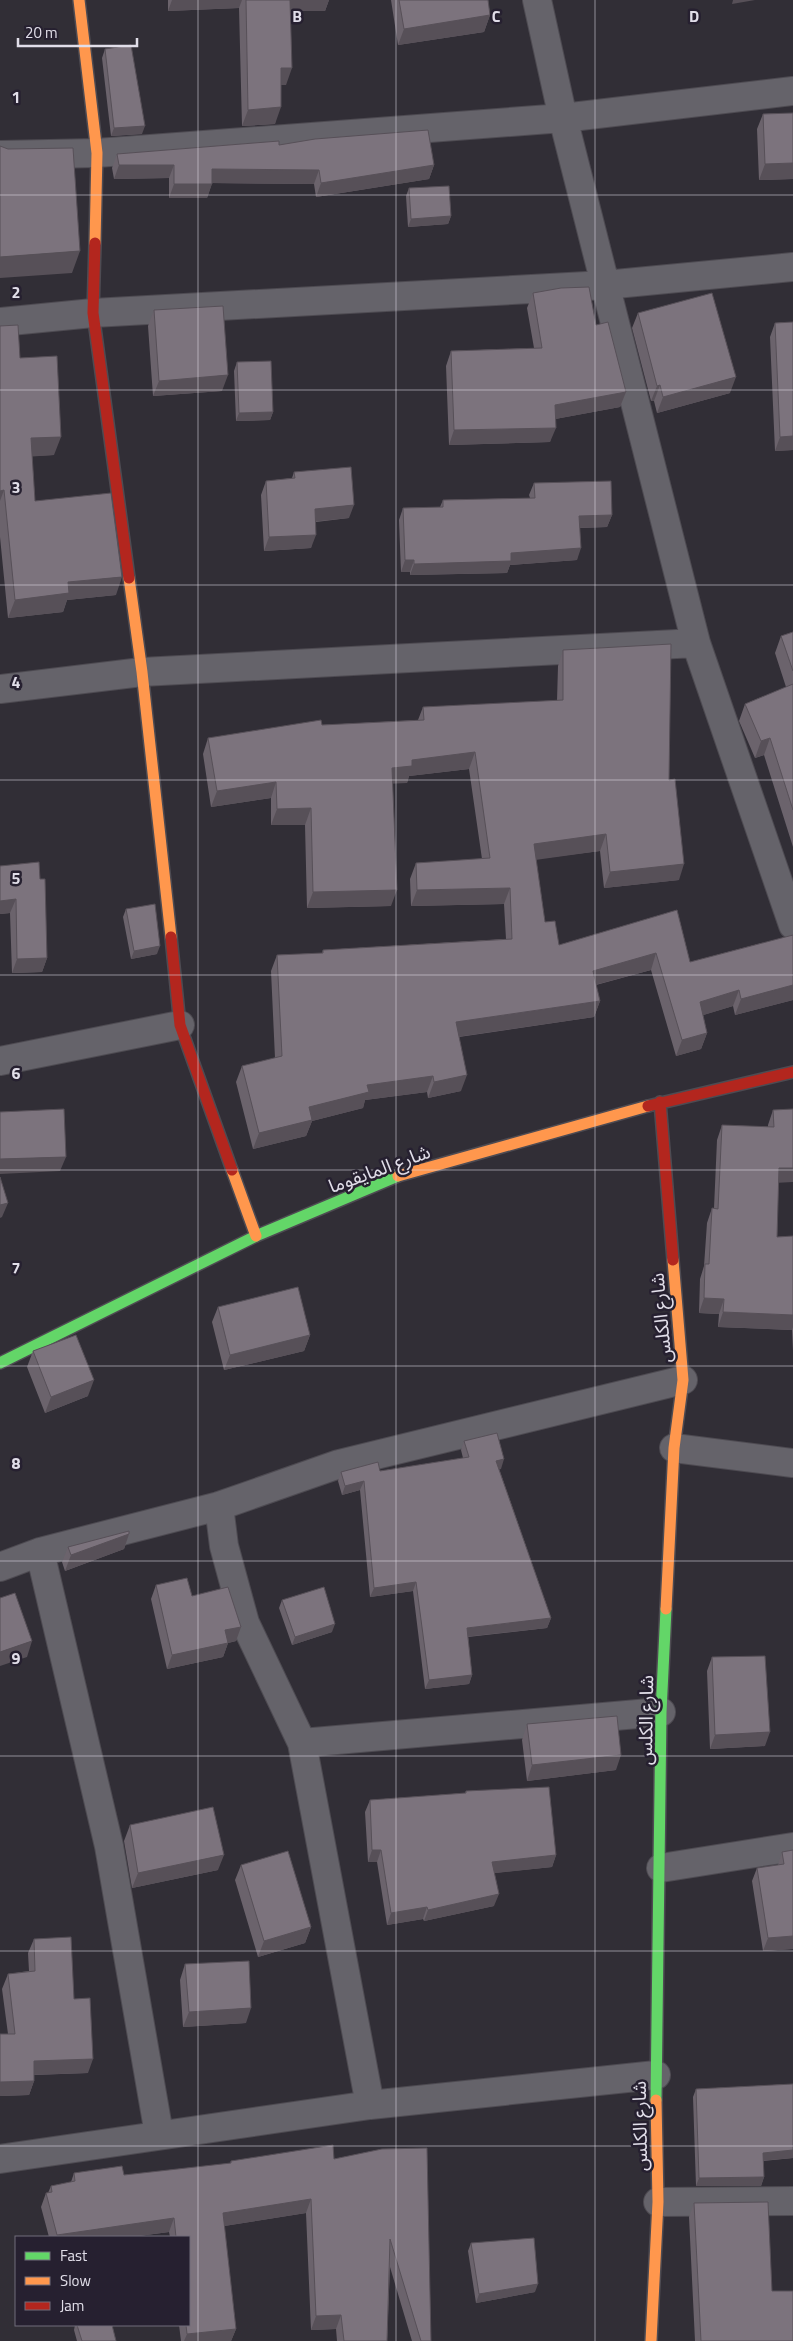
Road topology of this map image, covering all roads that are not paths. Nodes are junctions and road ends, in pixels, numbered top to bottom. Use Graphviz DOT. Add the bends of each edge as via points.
graph roads {
  1 [pos="79,0"];
  2 [pos="537,0"];
  3 [pos="793,91"];
  4 [pos="563,118"];
  5 [pos="97,153"];
  6 [pos="0,155"];
  7 [pos="793,267"];
  8 [pos="605,285"];
  9 [pos="93,313"];
  10 [pos="0,322"];
  11 [pos="696,643"];
  12 [pos="142,672"];
  13 [pos="0,689"];
  14 [pos="793,925"];
  15 [pos="180,1025"];
  16 [pos="0,1061"];
  17 [pos="793,1072"];
  18 [pos="660,1102"];
  19 [pos="256,1236"];
  20 [pos="0,1363"];
  21 [pos="683,1380"];
  22 [pos="674,1448"];
  23 [pos="793,1463"];
  24 [pos="219,1506"];
  25 [pos="40,1552"];
  26 [pos="0,1566"];
  27 [pos="662,1712"];
  28 [pos="302,1743"];
  29 [pos="793,1847"];
  30 [pos="661,1868"];
  31 [pos="656,2075"];
  32 [pos="370,2105"];
  33 [pos="159,2134"];
  34 [pos="0,2159"];
  35 [pos="793,2201"];
  36 [pos="658,2202"];
  37 [pos="651,2341"];
  1 -- 5 [label="street"];
  2 -- 4 [label="street"];
  3 -- 4 [label="street"];
  4 -- 5 [label="street"];
  4 -- 8 [label="street"];
  5 -- 6 [label="street"];
  5 -- 9 [label="street"];
  7 -- 8 [label="street"];
  8 -- 9 [label="street"];
  8 -- 11 [label="street"];
  9 -- 10 [label="street"];
  9 -- 12 [label="street"];
  11 -- 12 [label="street"];
  11 -- 14 [label="street"];
  12 -- 13 [label="street"];
  12 -- 15 [label="street"];
  15 -- 16 [label="street"];
  15 -- 19 [label="street"];
  17 -- 18 [label="street, شارع المايقوما"];
  18 -- 19 [label="street, شارع المايقوما" via="396,1177"];
  18 -- 21 [label="street, شارع الكلس"];
  19 -- 20 [label="street, شارع المايقوما"];
  21 -- 22 [label="street, شارع الكلس"];
  21 -- 24 [label="street" via="339,1464"];
  22 -- 23 [label="street"];
  22 -- 27 [label="street, شارع الكلس"];
  24 -- 25 [label="street"];
  24 -- 28 [label="street" via="224,1546 245,1623"];
  25 -- 26 [label="street"];
  25 -- 33 [label="street" via="109,1846"];
  27 -- 28 [label="street"];
  27 -- 30 [label="street, شارع الكلس"];
  28 -- 32 [label="street"];
  29 -- 30 [label="street"];
  30 -- 31 [label="street, شارع الكلس"];
  31 -- 32 [label="street"];
  31 -- 36 [label="street, شارع الكلس"];
  32 -- 33 [label="street"];
  33 -- 34 [label="street"];
  35 -- 36 [label="street"];
  36 -- 37 [label="street, شارع الكلس"];
}
